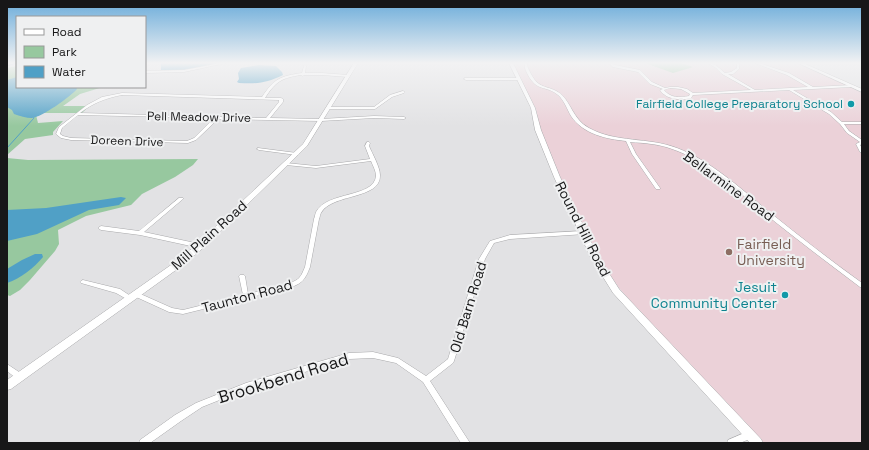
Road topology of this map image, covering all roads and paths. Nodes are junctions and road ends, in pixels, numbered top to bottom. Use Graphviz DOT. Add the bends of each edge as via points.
graph roads {
  1 [pos="275,84"];
  2 [pos="343,84"];
  3 [pos="521,84"];
  4 [pos="535,84"];
  5 [pos="654,84"];
  6 [pos="743,84"];
  7 [pos="806,84"];
  8 [pos="847,84"];
  9 [pos="809,86"];
  10 [pos="851,86"];
  11 [pos="664,88"];
  12 [pos="785,88"];
  13 [pos="752,89"];
  14 [pos="813,89"];
  15 [pos="790,90"];
  16 [pos="756,91"];
  17 [pos="862,91"];
  18 [pos="403,92"];
  19 [pos="691,93"];
  20 [pos="263,98"];
  21 [pos="328,108"];
  22 [pos="78,114"];
  23 [pos="217,118"];
  24 [pos="404,118"];
  25 [pos="267,119"];
  26 [pos="321,120"];
  27 [pos="841,123"];
  28 [pos="862,123"];
  29 [pos="628,141"];
  30 [pos="368,143"];
  31 [pos="862,143"];
  32 [pos="259,149"];
  33 [pos="862,152"];
  34 [pos="297,154"];
  35 [pos="372,160"];
  36 [pos="286,164"];
  37 [pos="658,188"];
  38 [pos="181,199"];
  39 [pos="101,228"];
  40 [pos="140,233"];
  41 [pos="583,233"];
  42 [pos="200,246"];
  43 [pos="242,276"];
  44 [pos="82,282"];
  45 [pos="862,286"];
  46 [pos="133,297"];
  47 [pos="246,297"];
  48 [pos="7,367"];
  49 [pos="20,376"];
  50 [pos="426,380"];
  51 [pos="7,386"];
  52 [pos="749,435"];
  53 [pos="143,443"];
  54 [pos="466,443"];
  55 [pos="731,443"];
  56 [pos="757,443"];
  1 -- 20 [label="street"];
  2 -- 21 [label="main road, Mill Plain Road"];
  3 -- 41 [label="main road, Round Hill Road" via="532,105 542,140"];
  4 -- 29 [label="street, Bellarmine Road" via="557,93 564,100 576,122 587,129"];
  5 -- 11 [label="street"];
  6 -- 13 [label="street"];
  7 -- 9 [label="street"];
  8 -- 10 [label="main road"];
  9 -- 10 [label="street"];
  9 -- 12 [label="street"];
  9 -- 14 [label="street"];
  10 -- 14 [label="street"];
  10 -- 17 [label="main road"];
  11 -- 19 [label="street" via="676,88"];
  11 -- 19 [label="street" via="663,93 676,98 690,97"];
  12 -- 13 [label="street"];
  12 -- 15 [label="street"];
  13 -- 16 [label="street"];
  13 -- 19 [label="street"];
  14 -- 15 [label="street"];
  15 -- 16 [label="street"];
  15 -- 27 [label="street" via="824,109"];
  16 -- 19 [label="street"];
  18 -- 21 [label="street" via="391,96 375,108"];
  20 -- 22 [label="street" via="119,94 95,101"];
  20 -- 25 [label="street" via="281,100"];
  21 -- 26 [label="main road, Mill Plain Road"];
  22 -- 23 [label="street, Pell Meadow Drive"];
  22 -- 23 [label="street, Doreen Drive" via="59,130 60,136 71,139 188,142 195,139"];
  23 -- 25 [label="street, Pell Meadow Drive"];
  24 -- 26 [label="street, Pell Meadow Drive"];
  25 -- 26 [label="street, Pell Meadow Drive"];
  26 -- 34 [label="main road, Mill Plain Road"];
  27 -- 28 [label="street"];
  27 -- 31 [label="street"];
  29 -- 37 [label="street"];
  29 -- 45 [label="street, Bellarmine Road" via="664,145 688,154 726,180"];
  30 -- 35 [label="street, Taunton Road"];
  31 -- 33 [label="street" via="858,144"];
  32 -- 34 [label="street"];
  34 -- 36 [label="main road, Mill Plain Road"];
  35 -- 36 [label="street" via="316,167"];
  35 -- 47 [label="street, Taunton Road" via="378,178 372,186 365,191 329,203 319,212 315,236 302,279 291,285"];
  36 -- 42 [label="main road, Mill Plain Road"];
  38 -- 40 [label="street"];
  39 -- 40 [label="street"];
  40 -- 42 [label="street"];
  41 -- 50 [label="street, Old Barn Road" via="510,237 492,242 482,259 451,361"];
  41 -- 52 [label="main road, Round Hill Road" via="616,291"];
  42 -- 46 [label="main road, Mill Plain Road"];
  43 -- 47 [label="street"];
  44 -- 46 [label="street, Taunton Road"];
  46 -- 47 [label="street, Taunton Road" via="179,312 198,310"];
  46 -- 49 [label="main road, Mill Plain Road"];
  48 -- 49 [label="street"];
  49 -- 51 [label="main road, Mill Plain Road"];
  50 -- 53 [label="street, Brookbend Road" via="398,361 373,355 349,356 246,386 199,405"];
  50 -- 54 [label="street, Brookbend Road"];
  52 -- 55 [label="street"];
  52 -- 56 [label="main road, Round Hill Road"];
}
